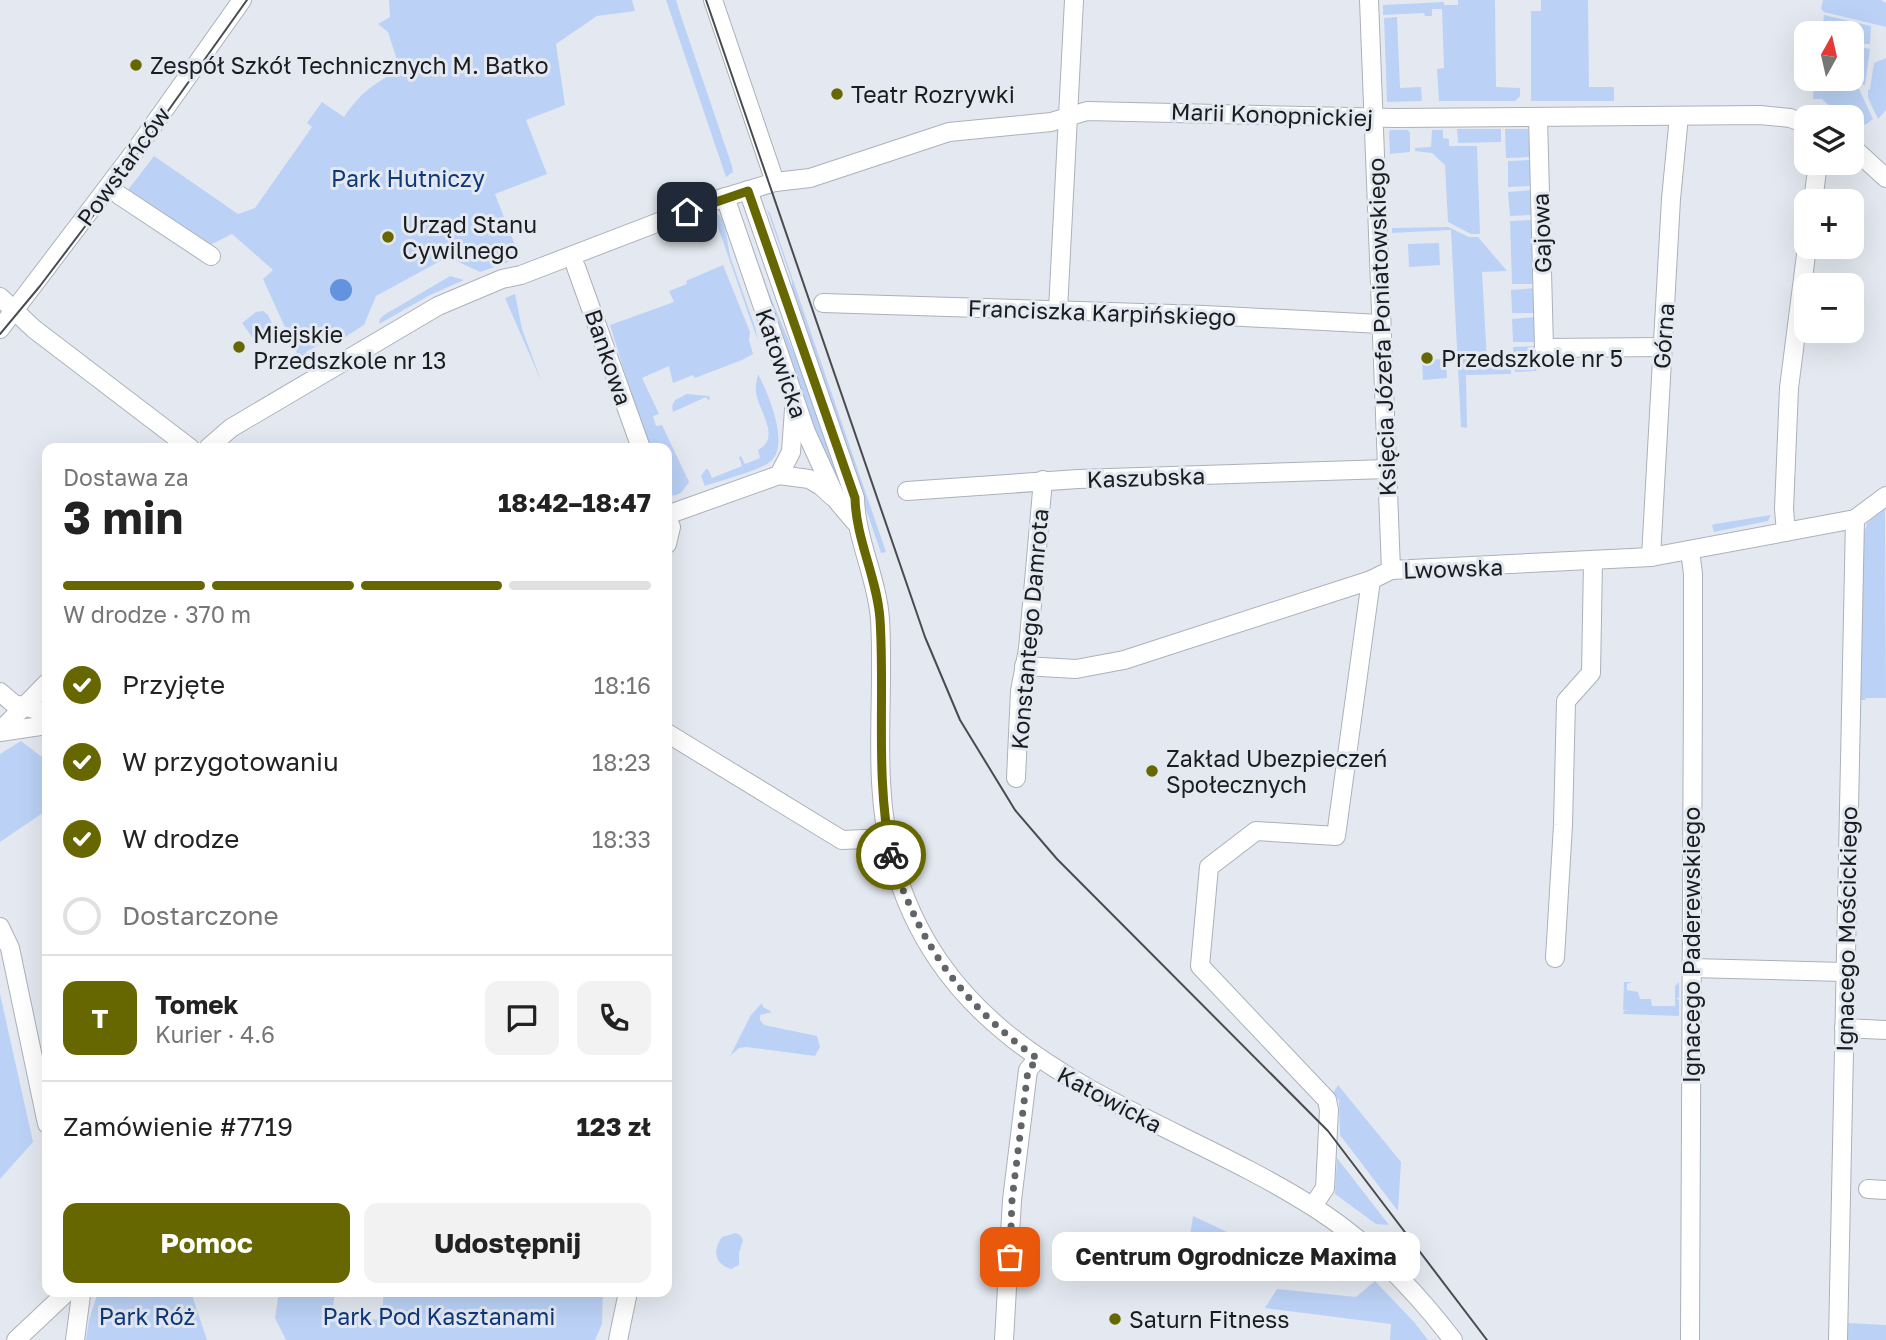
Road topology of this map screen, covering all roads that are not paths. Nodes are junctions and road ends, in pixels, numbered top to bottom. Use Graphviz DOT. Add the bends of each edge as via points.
graph roads {
  1 [pos="242,0"];
  2 [pos="713,0"];
  3 [pos="1074,0"];
  4 [pos="1368,0"];
  5 [pos="1679,116"];
  6 [pos="1372,117"];
  7 [pos="1538,117"];
  8 [pos="1067,119"];
  9 [pos="1794,121"];
  10 [pos="1864,158"];
  11 [pos="1886,178"];
  12 [pos="775,182"];
  13 [pos="748,191"];
  14 [pos="119,195"];
  15 [pos="725,197"];
  16 [pos="211,256"];
  17 [pos="1806,259"];
  18 [pos="576,267"];
  19 [pos="0,298"];
  20 [pos="823,303"];
  21 [pos="1058,310"];
  22 [pos="15,311"];
  23 [pos="1381,324"];
  24 [pos="0,329"];
  25 [pos="1662,347"];
  26 [pos="794,398"];
  27 [pos="183,443"];
  28 [pos="214,443"];
  29 [pos="639,443"];
  30 [pos="1387,469"];
  31 [pos="779,475"];
  32 [pos="1043,480"];
  33 [pos="907,491"];
  34 [pos="1886,496"];
  35 [pos="838,502"];
  36 [pos="672,514"];
  37 [pos="1855,519"];
  38 [pos="855,522"];
  39 [pos="1786,532"];
  40 [pos="1690,550"];
  41 [pos="1651,557"];
  42 [pos="1592,562"];
  43 [pos="1391,570"];
  44 [pos="1371,580"];
  45 [pos="1024,666"];
  46 [pos="42,688"];
  47 [pos="0,692"];
  48 [pos="24,707"];
  49 [pos="42,714"];
  50 [pos="42,726"];
  51 [pos="0,731"];
  52 [pos="672,736"];
  53 [pos="1016,778"];
  54 [pos="888,838"];
  55 [pos="0,927"];
  56 [pos="1555,958"];
  57 [pos="1691,968"];
  58 [pos="1845,972"];
  59 [pos="1844,1028"];
  60 [pos="1886,1030"];
  61 [pos="1038,1059"];
  62 [pos="42,1101"];
  63 [pos="1312,1206"];
  64 [pos="62,1297"];
  65 [pos="81,1297"];
  66 [pos="627,1297"];
  67 [pos="16,1340"];
  68 [pos="75,1340"];
  69 [pos="618,1340"];
  70 [pos="1004,1340"];
  71 [pos="1453,1340"];
  72 [pos="1690,1340"];
  73 [pos="1838,1340"];
  1 -- 22 [label="street, Powstańców"];
  2 -- 12 [label="street"];
  3 -- 8 [label="street"];
  4 -- 6 [label="street, Księcia Józefa Poniatowskiego"];
  5 -- 7 [label="street, Marii Konopnickiej"];
  5 -- 9 [label="street, Marii Konopnickiej" via="1776,116"];
  5 -- 25 [label="street, Górna"];
  6 -- 7 [label="street, Marii Konopnickiej"];
  6 -- 8 [label="street, Marii Konopnickiej" via="1087,111"];
  6 -- 23 [label="street, Księcia Józefa Poniatowskiego"];
  7 -- 25 [label="street, Gajowa" via="1545,348"];
  8 -- 12 [label="street, Marii Konopnickiej" via="944,133 810,178"];
  8 -- 21 [label="street"];
  10 -- 11 [label="street"];
  12 -- 13 [label="street, Marii Konopnickiej"];
  13 -- 15 [label="street, Marii Konopnickiej"];
  13 -- 38 [label="street, Katowicka" via="855,498"];
  14 -- 16 [label="street"];
  15 -- 26 [label="street, Katowicka"];
  15 -- 28 [label="street, Marii Konopnickiej" via="438,306 231,428"];
  17 -- 39 [label="street" via="1790,388"];
  18 -- 29 [label="street, Bankowa"];
  19 -- 22 [label="street"];
  20 -- 21 [label="street, Franciszka Karpińskiego"];
  21 -- 23 [label="street, Franciszka Karpińskiego"];
  22 -- 24 [label="street, Powstańców"];
  22 -- 27 [label="street"];
  23 -- 30 [label="street, Księcia Józefa Poniatowskiego"];
  25 -- 41 [label="street, Górna"];
  26 -- 31 [label="street" via="791,452"];
  26 -- 35 [label="street, Katowicka"];
  30 -- 32 [label="street, Kaszubska"];
  30 -- 43 [label="street, Księcia Józefa Poniatowskiego"];
  31 -- 35 [label="street" via="809,479"];
  31 -- 36 [label="street"];
  32 -- 33 [label="street, Kaszubska"];
  32 -- 45 [label="street, Konstantego Damrota"];
  34 -- 37 [label="street, Lwowska"];
  35 -- 38 [label="street, Katowicka"];
  37 -- 39 [label="street, Lwowska"];
  37 -- 58 [label="street, Ignacego Mościckiego"];
  38 -- 54 [label="street, Katowicka" via="878,603 882,782"];
  39 -- 40 [label="street, Lwowska"];
  40 -- 41 [label="street, Lwowska"];
  40 -- 57 [label="street, Ignacego Paderewskiego"];
  41 -- 42 [label="street, Lwowska"];
  42 -- 43 [label="street, Lwowska"];
  42 -- 56 [label="street" via="1591,673 1566,701"];
  43 -- 44 [label="street, Lwowska"];
  44 -- 45 [label="street, Lwowska" via="1125,660 1076,669"];
  44 -- 63 [label="street" via="1336,836 1256,831 1209,867 1200,966 1327,1100 1325,1188"];
  45 -- 53 [label="street, Konstantego Damrota"];
  46 -- 48 [label="street"];
  47 -- 48 [label="street"];
  48 -- 49 [label="street"];
  48 -- 51 [label="street"];
  50 -- 51 [label="street"];
  52 -- 54 [label="street" via="842,840"];
  54 -- 61 [label="street, Katowicka" via="908,902 944,968 990,1021"];
  55 -- 62 [label="street" via="9,947"];
  57 -- 58 [label="street"];
  57 -- 72 [label="street, Ignacego Paderewskiego"];
  58 -- 59 [label="street, Ignacego Mościckiego"];
  59 -- 60 [label="street"];
  59 -- 73 [label="street, Ignacego Mościckiego"];
  61 -- 63 [label="street, Katowicka"];
  61 -- 70 [label="street" via="1028,1070 1012,1200"];
  63 -- 71 [label="street, Katowicka" via="1394,1270"];
  64 -- 67 [label="street"];
  65 -- 68 [label="street"];
  66 -- 69 [label="street"];
}
